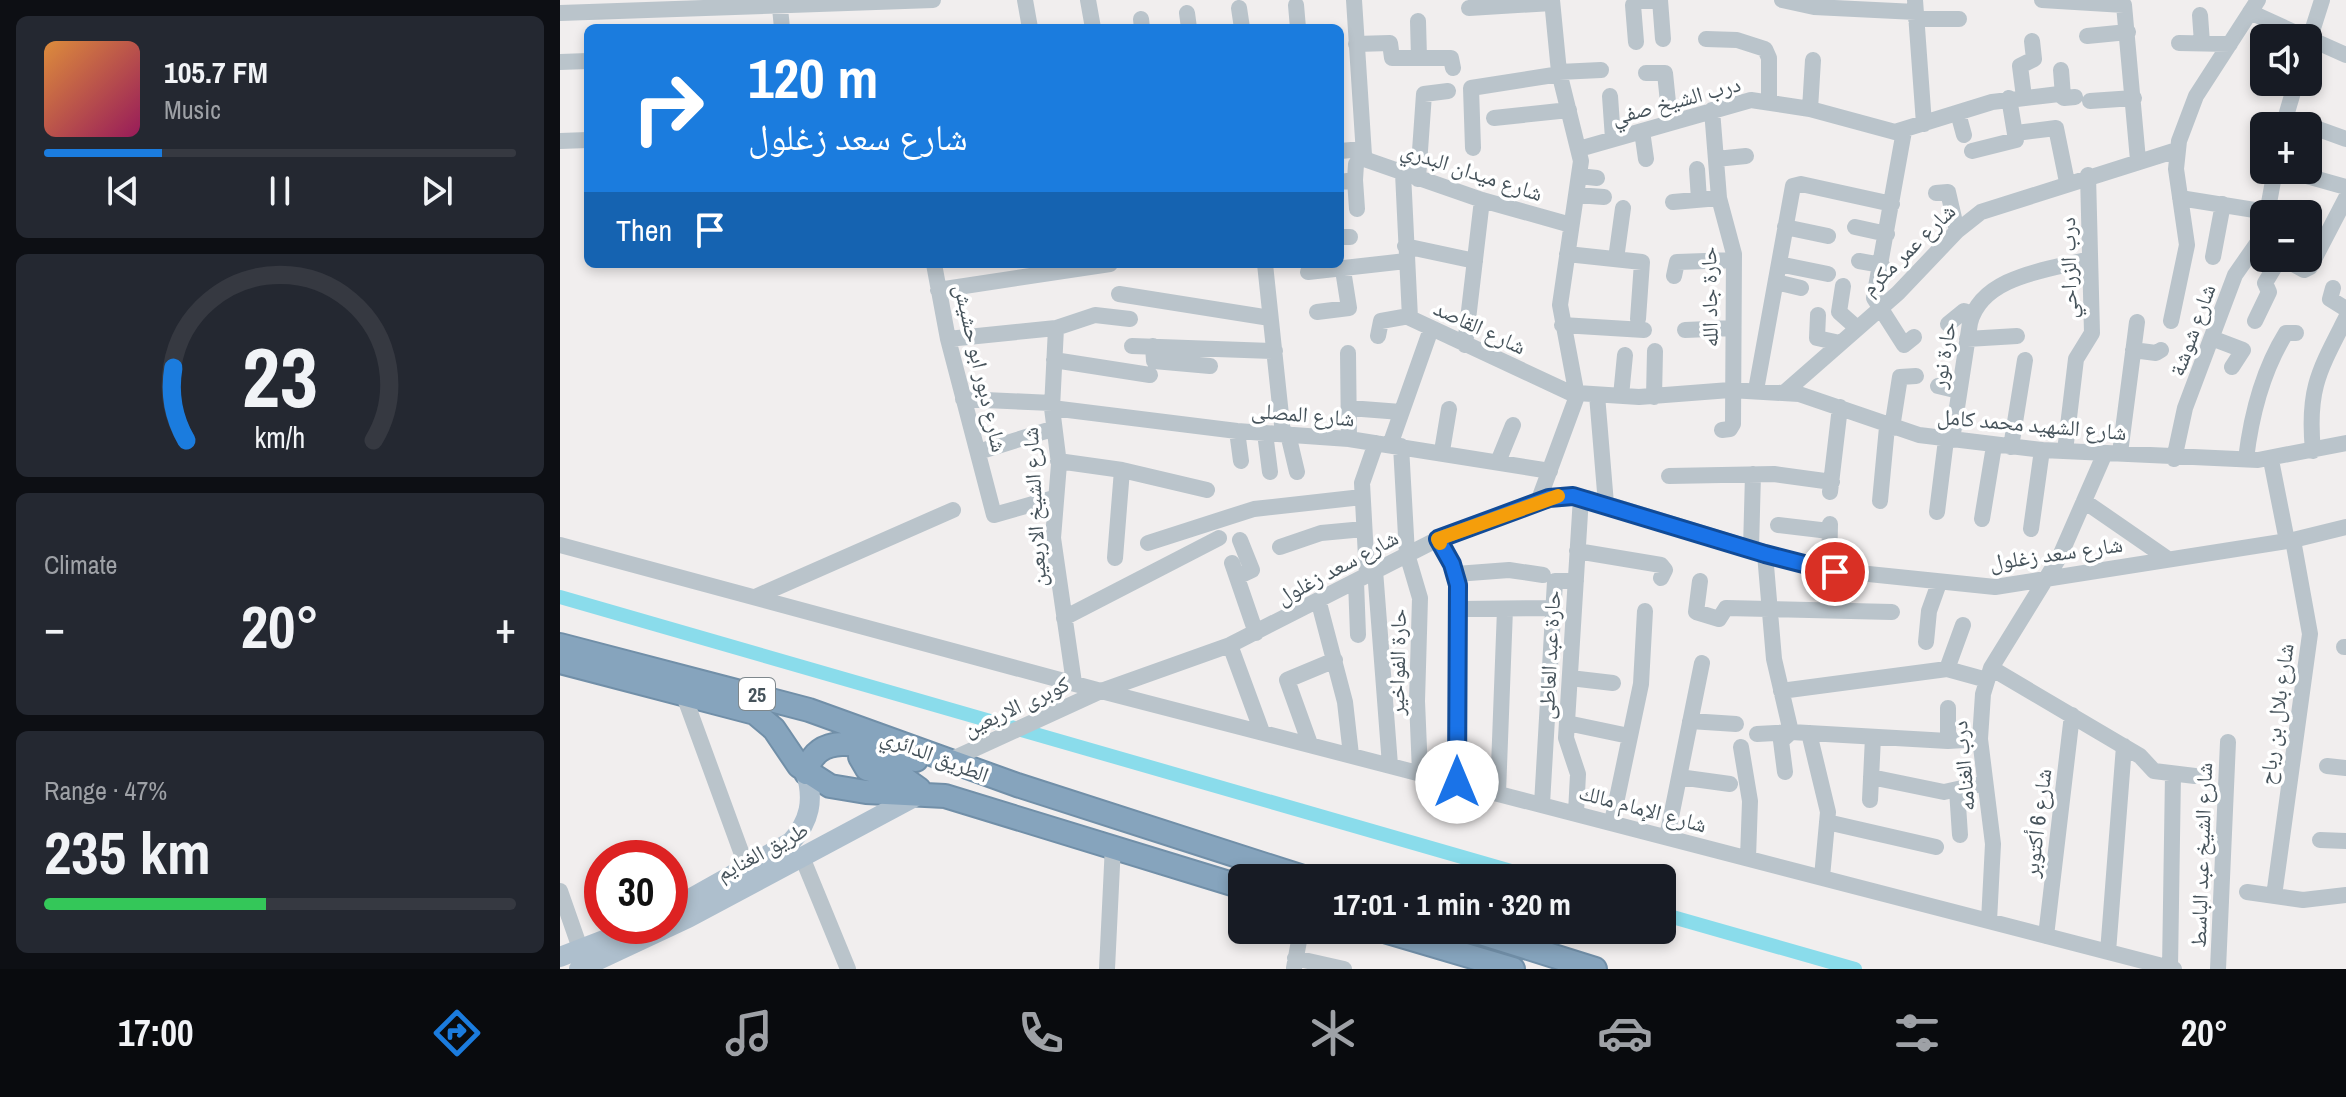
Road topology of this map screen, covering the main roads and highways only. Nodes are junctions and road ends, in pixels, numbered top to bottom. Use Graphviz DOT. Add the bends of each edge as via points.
graph roads {
  1 [pos="560,645"];
  2 [pos="560,662"];
  3 [pos="862,747"];
  4 [pos="948,761"];
  5 [pos="806,773"];
  6 [pos="922,793"];
  7 [pos="1263,864"];
  8 [pos="1228,882"];
  9 [pos="688,900"];
  10 [pos="608,944"];
  11 [pos="1428,944"];
  12 [pos="1516,944"];
  13 [pos="560,957"];
  14 [pos="580,960"];
  15 [pos="1513,969"];
  16 [pos="1595,969"];
  1 -- 4 [label="highway, الطريق الدائري / 25" via="763,696"];
  2 -- 5 [label="highway, الطريق الدائري / 25" via="748,710 762,717"];
  3 -- 4 [label="highway" via="926,762"];
  3 -- 5 [label="highway" via="840,742 824,746"];
  3 -- 6 [label="highway" via="861,761 867,769 905,779"];
  4 -- 7 [label="highway, الطريق الدائري / 25"];
  5 -- 6 [label="highway, الطريق الدائري / 25" via="843,789"];
  5 -- 9 [label="main road, طريق الغنايم" via="811,802 801,831 791,842"];
  6 -- 8 [label="highway, الطريق الدائري / 25"];
  6 -- 14 [label="main road, طريق الغنايم" via="688,918"];
  10 -- 14 [label="main road, طريق الغنايم"];
  11 -- 15 [label="highway"];
  12 -- 16 [label="highway"];
  13 -- 14 [label="main road, طريق الغنايم"];
}
